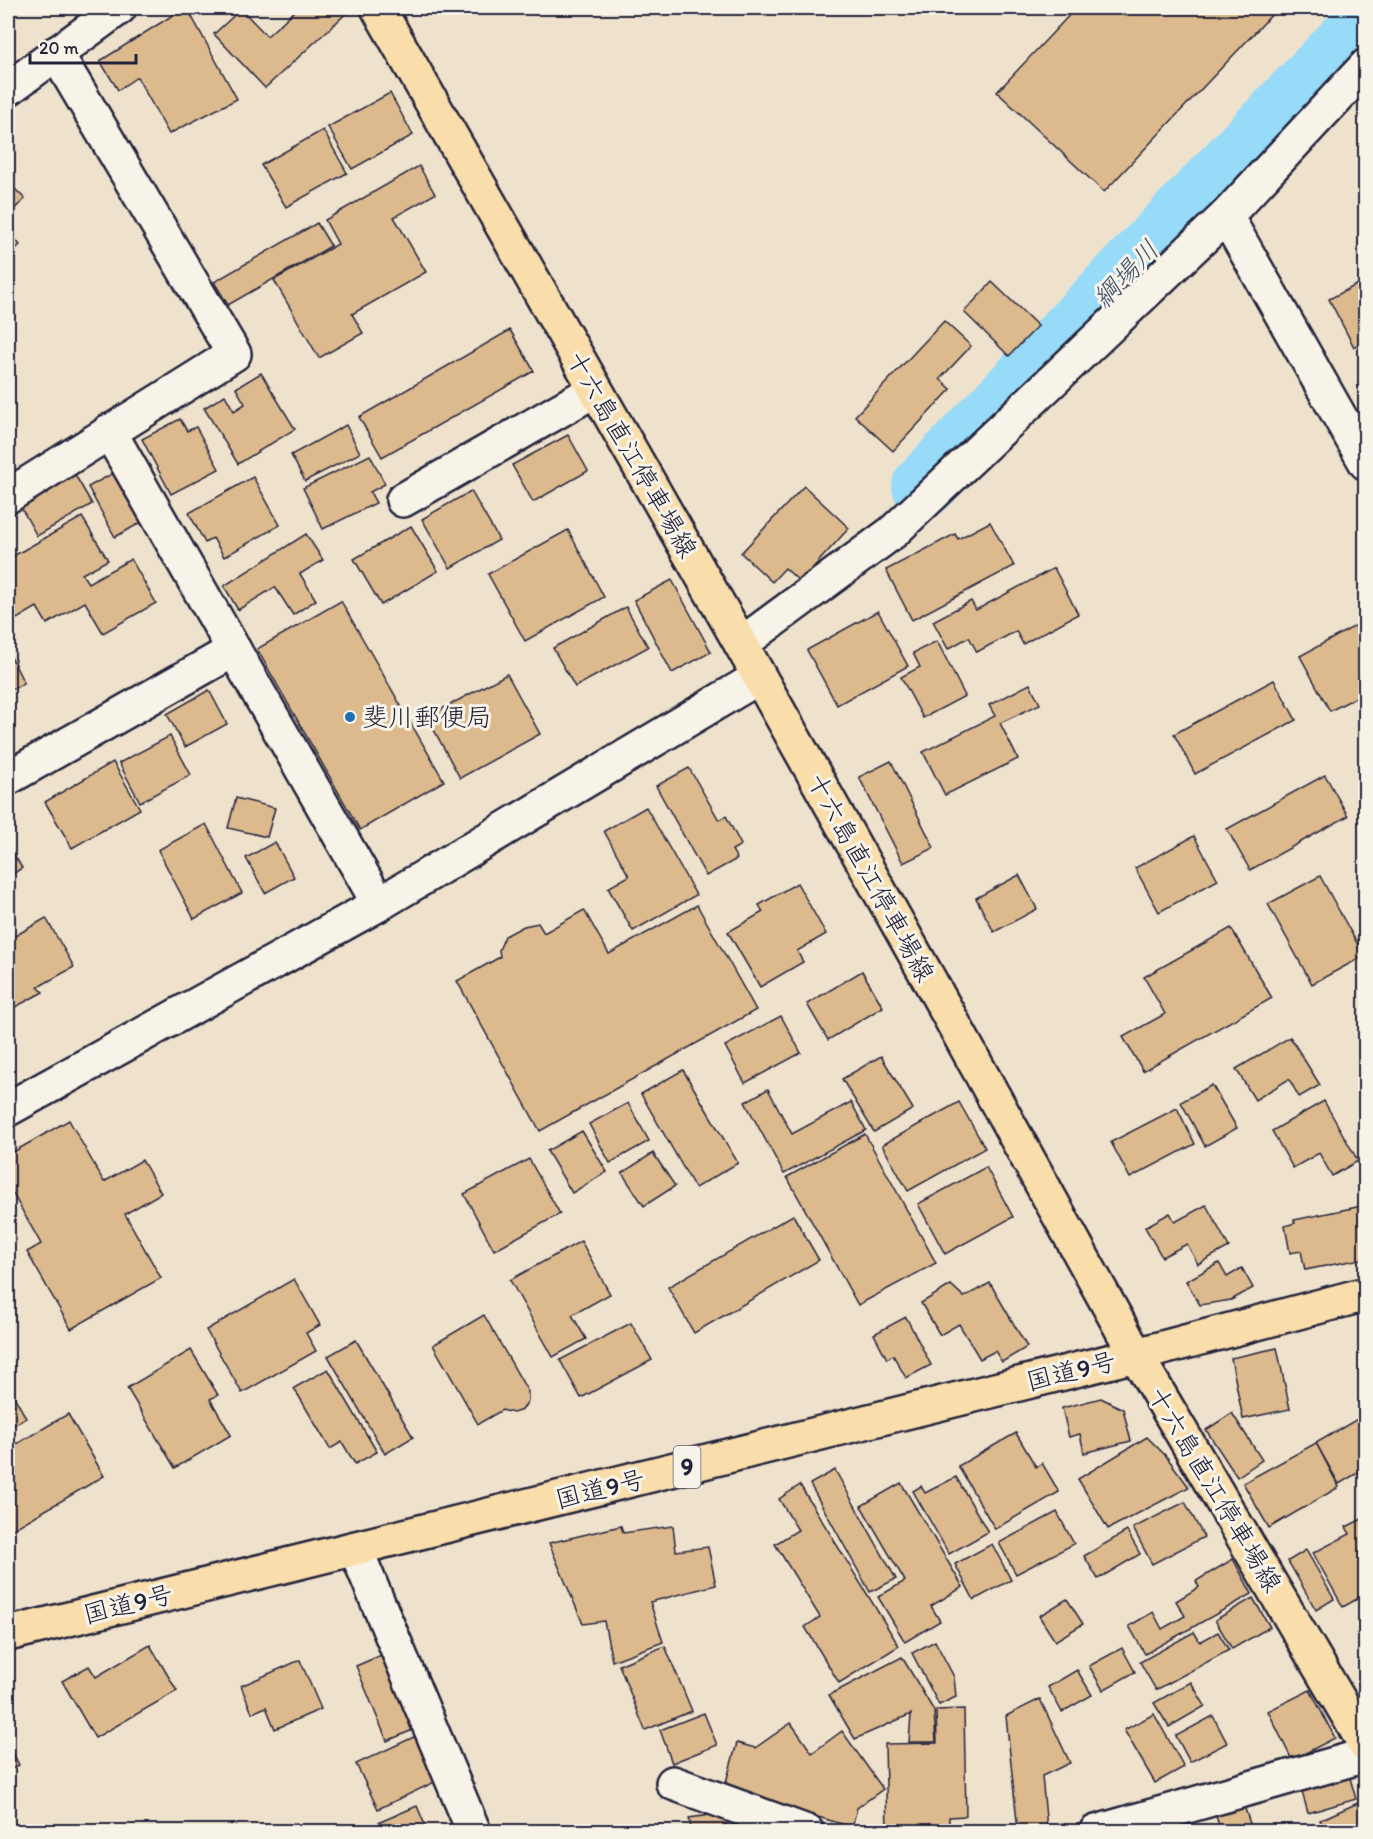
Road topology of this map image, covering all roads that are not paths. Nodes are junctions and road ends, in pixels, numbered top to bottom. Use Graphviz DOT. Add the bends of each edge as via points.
graph roads {
  1 [pos="120,8"];
  2 [pos="378,8"];
  3 [pos="56,53"];
  4 [pos="1365,66"];
  5 [pos="8,89"];
  6 [pos="1226,216"];
  7 [pos="595,390"];
  8 [pos="109,431"];
  9 [pos="1365,463"];
  10 [pos="8,496"];
  11 [pos="403,500"];
  12 [pos="741,644"];
  13 [pos="234,650"];
  14 [pos="759,676"];
  15 [pos="8,778"];
  16 [pos="379,904"];
  17 [pos="8,1109"];
  18 [pos="1365,1294"];
  19 [pos="1136,1355"];
  20 [pos="356,1550"];
  21 [pos="8,1634"];
  22 [pos="1365,1746"];
  23 [pos="1365,1755"];
  24 [pos="673,1783"];
  25 [pos="791,1829"];
  26 [pos="474,1832"];
  27 [pos="1096,1832"];
  1 -- 3 [label="street"];
  2 -- 7 [label="main road, 十六島直江停車場線"];
  3 -- 5 [label="street"];
  3 -- 8 [label="street" via="234,354"];
  4 -- 6 [label="street"];
  6 -- 9 [label="street"];
  6 -- 12 [label="street" via="893,532"];
  7 -- 11 [label="street"];
  7 -- 12 [label="main road, 十六島直江停車場線"];
  8 -- 10 [label="street"];
  8 -- 13 [label="street"];
  12 -- 14 [label="main road, 十六島直江停車場線"];
  13 -- 15 [label="street"];
  13 -- 16 [label="street"];
  14 -- 16 [label="street"];
  14 -- 19 [label="main road, 十六島直江停車場線"];
  16 -- 17 [label="street"];
  18 -- 19 [label="main road, 国道9号 / 9"];
  19 -- 20 [label="main road, 国道9号 / 9"];
  19 -- 22 [label="main road, 十六島直江停車場線"];
  20 -- 21 [label="main road, 国道9号 / 9"];
  20 -- 26 [label="street"];
  23 -- 27 [label="street"];
  24 -- 25 [label="street"];
}
